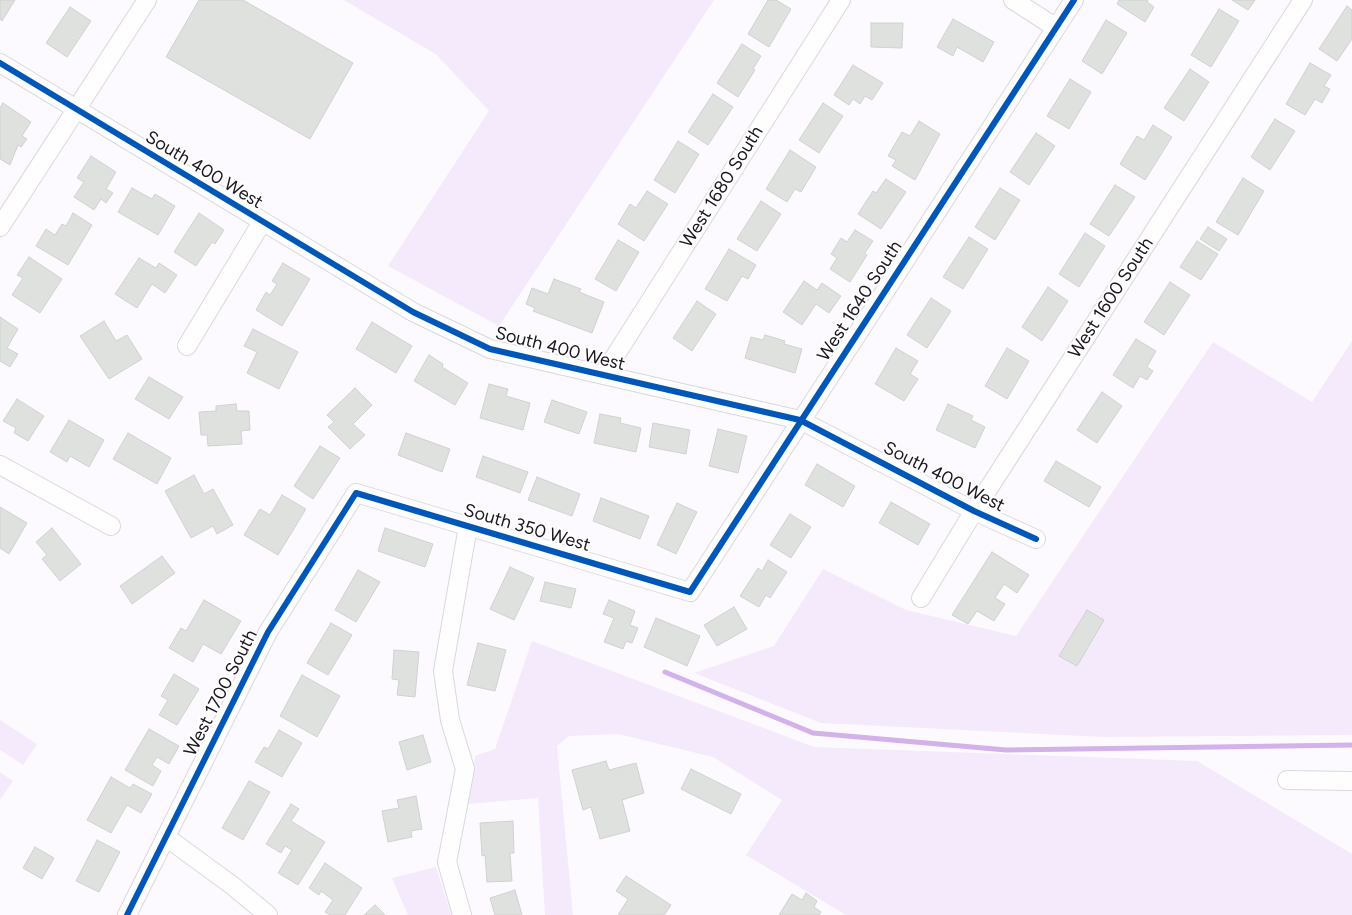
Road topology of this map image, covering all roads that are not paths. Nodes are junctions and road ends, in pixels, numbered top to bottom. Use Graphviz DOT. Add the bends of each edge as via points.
graph roads {
  1 [pos="147,0"];
  2 [pos="841,0"];
  3 [pos="1013,0"];
  4 [pos="1074,0"];
  5 [pos="1304,0"];
  6 [pos="1055,27"];
  7 [pos="0,63"];
  8 [pos="75,109"];
  9 [pos="262,222"];
  10 [pos="0,227"];
  11 [pos="187,346"];
  12 [pos="604,375"];
  13 [pos="800,420"];
  14 [pos="0,465"];
  15 [pos="356,493"];
  16 [pos="974,511"];
  17 [pos="111,526"];
  18 [pos="468,526"];
  19 [pos="1036,539"];
  20 [pos="690,592"];
  21 [pos="922,598"];
  22 [pos="1287,780"];
  23 [pos="1352,781"];
  24 [pos="166,837"];
  25 [pos="127,915"];
  26 [pos="268,915"];
  27 [pos="462,915"];
  1 -- 8 [label="street"];
  2 -- 12 [label="street, West 1680 South"];
  3 -- 6 [label="street"];
  4 -- 6 [label="street, West 1640 South"];
  5 -- 16 [label="street, West 1600 South"];
  6 -- 13 [label="street, West 1640 South"];
  7 -- 8 [label="street, South 400 West"];
  8 -- 9 [label="street, South 400 West"];
  8 -- 10 [label="street"];
  9 -- 11 [label="street"];
  9 -- 12 [label="street, South 400 West" via="413,312 490,349"];
  12 -- 13 [label="street, South 400 West"];
  13 -- 16 [label="street, South 400 West"];
  13 -- 20 [label="street, West 1640 South"];
  14 -- 17 [label="street"];
  15 -- 18 [label="street, South 350 West"];
  15 -- 24 [label="street, West 1700 South" via="268,632"];
  16 -- 19 [label="street, South 400 West"];
  16 -- 21 [label="street, West 1600 South"];
  18 -- 20 [label="street, South 350 West"];
  18 -- 27 [label="street" via="443,671 450,720 465,769 447,862"];
  22 -- 23 [label="street"];
  24 -- 25 [label="street, West 1700 South"];
  24 -- 26 [label="street"];
}
